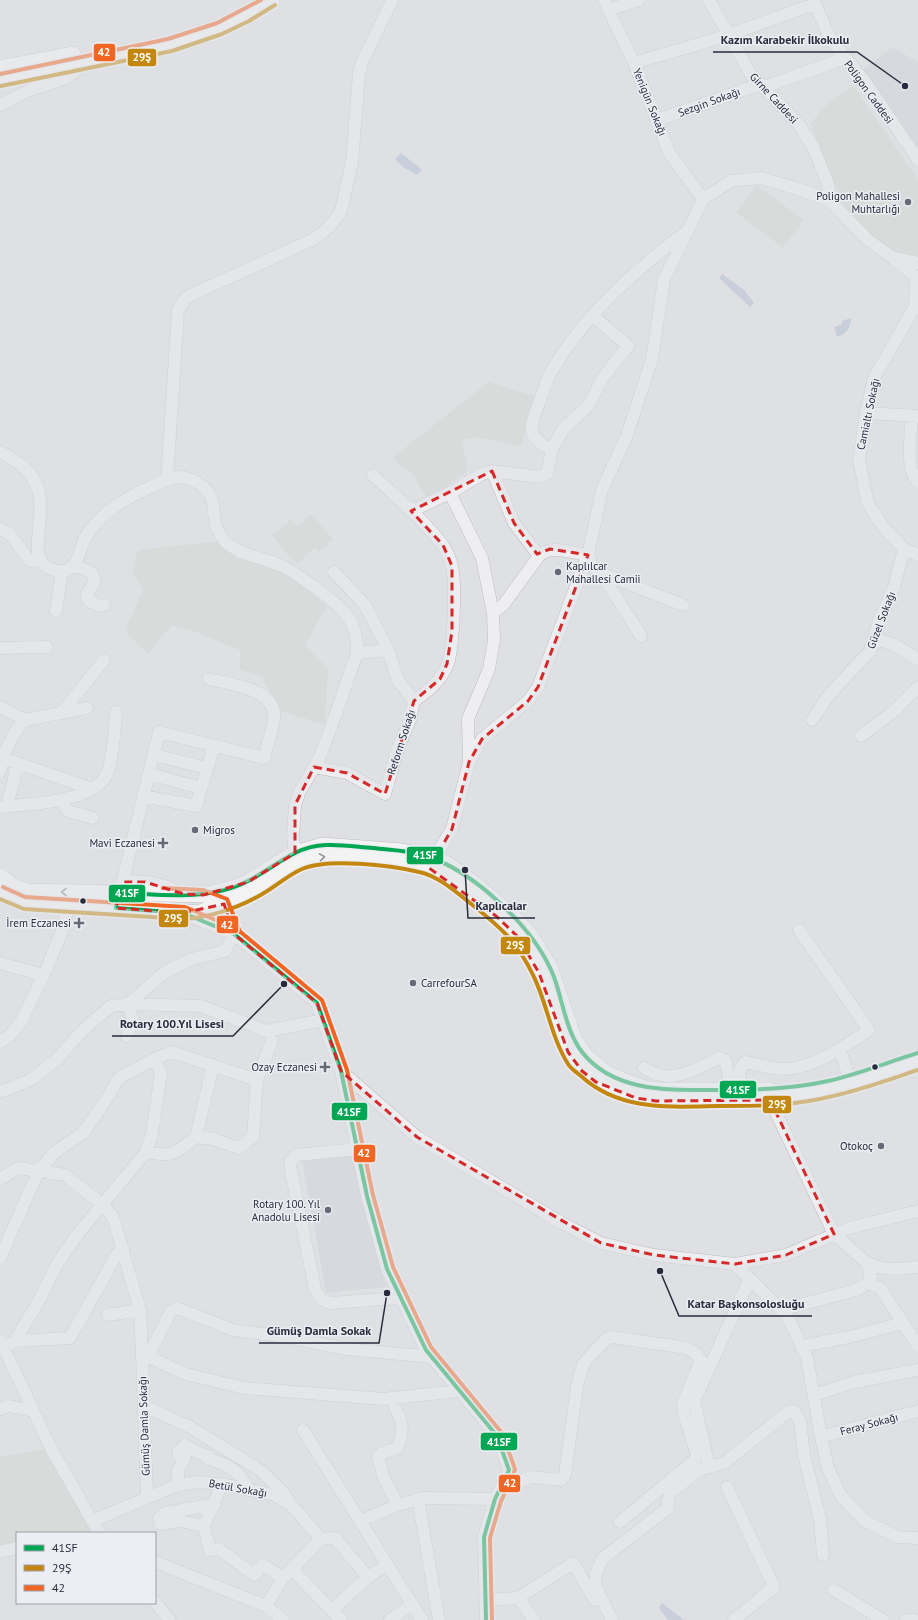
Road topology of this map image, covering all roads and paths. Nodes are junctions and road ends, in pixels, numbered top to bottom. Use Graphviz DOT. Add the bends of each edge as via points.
graph roads {
  1 [pos="256,0"];
  2 [pos="272,0"];
  3 [pos="392,0"];
  4 [pos="639,0"];
  5 [pos="709,0"];
  6 [pos="814,2"];
  7 [pos="606,5"];
  8 [pos="728,35"];
  9 [pos="844,58"];
  10 [pos="84,61"];
  11 [pos="634,63"];
  12 [pos="0,68"];
  13 [pos="0,80"];
  14 [pos="762,85"];
  15 [pos="0,105"];
  16 [pos="657,120"];
  17 [pos="918,160"];
  18 [pos="703,199"];
  19 [pos="829,200"];
  20 [pos="688,230"];
  21 [pos="917,271"];
  22 [pos="916,306"];
  23 [pos="593,316"];
  24 [pos="866,413"];
  25 [pos="915,416"];
  26 [pos="552,449"];
  27 [pos="0,452"];
  28 [pos="492,471"];
  29 [pos="372,475"];
  30 [pos="167,479"];
  31 [pos="918,482"];
  32 [pos="450,493"];
  33 [pos="411,511"];
  34 [pos="0,529"];
  35 [pos="904,549"];
  36 [pos="588,555"];
  37 [pos="918,555"];
  38 [pos="539,556"];
  39 [pos="39,558"];
  40 [pos="67,569"];
  41 [pos="334,572"];
  42 [pos="602,573"];
  43 [pos="104,605"];
  44 [pos="683,605"];
  45 [pos="56,610"];
  46 [pos="493,613"];
  47 [pos="641,636"];
  48 [pos="874,639"];
  49 [pos="47,647"];
  50 [pos="0,648"];
  51 [pos="388,650"];
  52 [pos="357,653"];
  53 [pos="918,659"];
  54 [pos="104,660"];
  55 [pos="209,679"];
  56 [pos="918,687"];
  57 [pos="414,701"];
  58 [pos="0,706"];
  59 [pos="87,708"];
  60 [pos="63,711"];
  61 [pos="116,712"];
  62 [pos="25,720"];
  63 [pos="812,720"];
  64 [pos="861,736"];
  65 [pos="4,745"];
  66 [pos="214,746"];
  67 [pos="154,755"];
  68 [pos="3,758"];
  69 [pos="468,762"];
  70 [pos="18,763"];
  71 [pos="314,767"];
  72 [pos="207,768"];
  73 [pos="0,772"];
  74 [pos="149,774"];
  75 [pos="201,788"];
  76 [pos="92,789"];
  77 [pos="143,796"];
  78 [pos="60,801"];
  79 [pos="3,807"];
  80 [pos="93,818"];
  81 [pos="297,858"];
  82 [pos="432,863"];
  83 [pos="0,876"];
  84 [pos="0,892"];
  85 [pos="184,894"];
  86 [pos="119,895"];
  87 [pos="203,895"];
  88 [pos="224,904"];
  89 [pos="69,905"];
  90 [pos="183,913"];
  91 [pos="799,930"];
  92 [pos="234,934"];
  93 [pos="0,963"];
  94 [pos="44,975"];
  95 [pos="128,1004"];
  96 [pos="323,1020"];
  97 [pos="127,1036"];
  98 [pos="272,1041"];
  99 [pos="0,1042"];
  100 [pos="840,1049"];
  101 [pos="918,1053"];
  102 [pos="154,1059"];
  103 [pos="918,1064"];
  104 [pos="213,1065"];
  105 [pos="644,1068"];
  106 [pos="341,1071"];
  107 [pos="848,1075"];
  108 [pos="257,1080"];
  109 [pos="733,1090"];
  110 [pos="0,1091"];
  111 [pos="770,1100"];
  112 [pos="196,1136"];
  113 [pos="357,1149"];
  114 [pos="146,1152"];
  115 [pos="38,1172"];
  116 [pos="0,1179"];
  117 [pos="103,1205"];
  118 [pos="918,1211"];
  119 [pos="834,1234"];
  120 [pos="123,1249"];
  121 [pos="0,1258"];
  122 [pos="867,1263"];
  123 [pos="735,1264"];
  124 [pos="918,1266"];
  125 [pos="750,1279"];
  126 [pos="868,1283"];
  127 [pos="401,1298"];
  128 [pos="140,1310"];
  129 [pos="781,1310"];
  130 [pos="108,1315"];
  131 [pos="902,1323"];
  132 [pos="15,1341"];
  133 [pos="2,1344"];
  134 [pos="802,1346"];
  135 [pos="918,1346"];
  136 [pos="145,1355"];
  137 [pos="432,1357"];
  138 [pos="918,1370"];
  139 [pos="459,1391"];
  140 [pos="814,1395"];
  141 [pos="391,1398"];
  142 [pos="144,1406"];
  143 [pos="0,1409"];
  144 [pos="33,1411"];
  145 [pos="918,1411"];
  146 [pos="303,1430"];
  147 [pos="821,1437"];
  148 [pos="709,1466"];
  149 [pos="506,1479"];
  150 [pos="222,1484"];
  151 [pos="178,1485"];
  152 [pos="727,1487"];
  153 [pos="249,1490"];
  154 [pos="147,1498"];
  155 [pos="495,1498"];
  156 [pos="418,1499"];
  157 [pos="215,1504"];
  158 [pos="398,1505"];
  159 [pos="292,1506"];
  160 [pos="92,1521"];
  161 [pos="360,1521"];
  162 [pos="620,1522"];
  163 [pos="204,1526"];
  164 [pos="98,1532"];
  165 [pos="918,1538"];
  166 [pos="321,1539"];
  167 [pos="16,1548"];
  168 [pos="0,1552"];
  169 [pos="823,1555"];
  170 [pos="156,1562"];
  171 [pos="387,1565"];
  172 [pos="292,1569"];
  173 [pos="368,1577"];
  174 [pos="283,1578"];
  175 [pos="834,1590"];
  176 [pos="518,1598"];
  177 [pos="485,1600"];
  178 [pos="156,1603"];
  179 [pos="412,1604"];
  180 [pos="266,1606"];
  181 [pos="332,1610"];
  182 [pos="170,1620"];
  183 [pos="282,1620"];
  184 [pos="341,1620"];
  185 [pos="390,1620"];
  186 [pos="422,1620"];
  187 [pos="439,1620"];
  188 [pos="486,1620"];
  189 [pos="534,1620"];
  190 [pos="607,1620"];
  191 [pos="612,1620"];
  192 [pos="734,1620"];
  193 [pos="883,1620"];
  194 [pos="906,1620"];
  195 [pos="914,1620"];
  1 -- 12 [label="main road" via="211,21 164,36"];
  2 -- 10 [label="main road" via="246,16 198,36 164,46"];
  3 -- 30 [label="street" via="362,62 352,162 341,211 337,218 325,232 314,239 191,295 178,311"];
  4 -- 7 [label="street"];
  5 -- 8 [label="street, Girne Caddesi"];
  6 -- 8 [label="street"];
  6 -- 9 [label="street, Poligon Caddesi" via="824,27"];
  7 -- 11 [label="street, Yenigün Sokağı"];
  8 -- 11 [label="street"];
  8 -- 14 [label="street, Girne Caddesi" via="751,74"];
  9 -- 14 [label="street, Sezgin Sokağı"];
  9 -- 17 [label="street, Poligon Caddesi" via="866,83"];
  10 -- 13 [label="main road"];
  10 -- 15 [label="street" via="66,78 28,91"];
  11 -- 16 [label="street, Yenigün Sokağı"];
  14 -- 16 [label="street, Sezgin Sokağı"];
  14 -- 19 [label="street, Girne Caddesi" via="798,123 813,147 828,184"];
  16 -- 18 [label="street, Yenigün Sokağı" via="670,154"];
  18 -- 19 [label="street" via="731,181 761,178"];
  18 -- 20 [label="street"];
  19 -- 21 [label="street" via="868,240"];
  20 -- 23 [label="street" via="654,256"];
  20 -- 36 [label="street" via="664,280 652,359 627,435 602,490"];
  21 -- 22 [label="street"];
  22 -- 24 [label="street, Camialtı Sokağı" via="874,378"];
  23 -- 26 [label="street" via="550,373 532,421 533,436 539,443"];
  23 -- 26 [label="street" via="628,346 604,376 589,405 564,428"];
  24 -- 25 [label="street"];
  24 -- 35 [label="street, Camialtı Sokağı" via="859,460 868,504 884,528"];
  25 -- 31 [label="street" via="910,457 913,475"];
  26 -- 28 [label="street" via="547,474 544,476"];
  27 -- 39 [label="street" via="25,468 32,475 39,490 42,515 36,550"];
  28 -- 32 [label="street"];
  28 -- 38 [label="street" via="514,523"];
  29 -- 33 [label="street"];
  30 -- 40 [label="street" via="120,502 105,514 85,538 76,563"];
  30 -- 52 [label="street" via="178,477 193,480 206,488 212,497 217,528 230,546 278,564 296,574 344,611 354,627 358,641"];
  32 -- 33 [label="street"];
  32 -- 46 [label="street" via="482,558"];
  33 -- 57 [label="street" via="443,544 452,566 454,591 447,664 435,684"];
  34 -- 39 [label="street" via="9,533 29,560"];
  35 -- 37 [label="street, Camialtı Sokağı"];
  35 -- 48 [label="street, Güzel Sokağı" via="894,587"];
  36 -- 38 [label="street" via="550,549"];
  36 -- 42 [label="street" via="592,566"];
  36 -- 69 [label="street" via="538,687 528,701 482,739"];
  38 -- 46 [label="street" via="504,604"];
  39 -- 40 [label="street" via="50,569"];
  40 -- 43 [label="street" via="82,568 92,573 95,581 87,594 89,601"];
  40 -- 45 [label="street"];
  41 -- 51 [label="street, Reform Sokağı" via="365,605"];
  42 -- 44 [label="street"];
  42 -- 47 [label="street"];
  46 -- 69 [label="street" via="494,640 489,669 468,719"];
  48 -- 53 [label="street" via="893,644"];
  48 -- 63 [label="street, Güzel Sokağı" via="870,652 828,695"];
  49 -- 50 [label="street"];
  51 -- 52 [label="street"];
  51 -- 57 [label="street, Reform Sokağı" via="398,680"];
  52 -- 71 [label="street" via="334,722"];
  54 -- 60 [label="street"];
  55 -- 66 [label="street" via="261,693 270,703 275,717 264,758"];
  56 -- 64 [label="street" via="894,711"];
  57 -- 71 [label="street, Reform Sokağı" via="385,794 347,773"];
  58 -- 62 [label="street"];
  59 -- 60 [label="street"];
  60 -- 62 [label="street"];
  61 -- 76 [label="street" via="106,776"];
  62 -- 65 [label="street"];
  65 -- 68 [label="street"];
  66 -- 67 [label="street" via="159,732"];
  66 -- 72 [label="street"];
  67 -- 72 [label="street"];
  67 -- 74 [label="street"];
  68 -- 70 [label="street"];
  68 -- 73 [label="street"];
  69 -- 82 [label="street" via="452,829"];
  70 -- 76 [label="street"];
  70 -- 79 [label="street"];
  71 -- 81 [label="street" via="295,805 293,837"];
  72 -- 75 [label="street"];
  74 -- 75 [label="street"];
  74 -- 77 [label="street"];
  75 -- 77 [label="street" via="196,806"];
  76 -- 78 [label="street"];
  77 -- 86 [label="street"];
  78 -- 79 [label="street"];
  78 -- 80 [label="street" via="68,811"];
  81 -- 82 [label="main road" via="323,845 338,845 402,851"];
  81 -- 87 [label="main road" via="236,887"];
  81 -- 88 [label="main road" via="254,892"];
  82 -- 109 [label="main road" via="446,863 476,885 513,916 531,936 550,967 574,1038 585,1056 593,1063 625,1082 648,1089"];
  82 -- 111 [label="main road" via="438,872 484,906 518,937 539,973 568,1052 582,1071 596,1082 625,1095 656,1101"];
  86 -- 83 [label="main road, one-way" via="27,891 13,886"];
  84 -- 89 [label="main road" via="24,903"];
  85 -- 86 [label="main road"];
  85 -- 87 [label="main road"];
  85 -- 90 [label="main road" via="187,906"];
  86 -- 89 [label="main road"];
  86 -- 90 [label="main road"];
  87 -- 88 [label="main road"];
  88 -- 90 [label="main road" via="200,912"];
  88 -- 92 [label="street"];
  89 -- 94 [label="street"];
  90 -- 92 [label="street"];
  91 -- 100 [label="street" via="869,1030"];
  92 -- 95 [label="street" via="225,951 192,959 165,972"];
  92 -- 96 [label="street" via="317,1003"];
  93 -- 94 [label="street"];
  94 -- 99 [label="street" via="21,1022"];
  95 -- 96 [label="street" via="201,1006 266,1031"];
  95 -- 97 [label="street" via="133,1020"];
  95 -- 110 [label="street" via="111,1006 83,1030 57,1059 32,1079"];
  96 -- 106 [label="street"];
  98 -- 108 [label="street"];
  100 -- 107 [label="street"];
  100 -- 109 [label="street" via="809,1063 786,1069 761,1067 745,1062"];
  101 -- 107 [label="main road"];
  102 -- 104 [label="street" via="172,1052"];
  102 -- 114 [label="street" via="161,1072 152,1134"];
  102 -- 115 [label="street" via="119,1078 83,1133 55,1152"];
  103 -- 111 [label="main road" via="845,1087"];
  104 -- 108 [label="street"];
  104 -- 112 [label="street"];
  105 -- 109 [label="street" via="652,1074 670,1077 687,1074 719,1058 725,1060"];
  106 -- 113 [label="street"];
  106 -- 123 [label="street" via="417,1137 600,1243 654,1255"];
  107 -- 109 [label="main road" via="795,1087"];
  108 -- 112 [label="street" via="253,1137 239,1148"];
  111 -- 119 [label="street"];
  112 -- 114 [label="street" via="174,1154"];
  113 -- 127 [label="street" via="387,1269"];
  113 -- 127 [label="street" via="297,1156 291,1162 315,1289 321,1299 330,1304"];
  114 -- 117 [label="street"];
  115 -- 116 [label="street" via="18,1168"];
  115 -- 117 [label="street" via="65,1175"];
  115 -- 121 [label="street"];
  117 -- 120 [label="street" via="113,1217"];
  117 -- 132 [label="street" via="92,1214 57,1264 42,1297"];
  118 -- 119 [label="street"];
  119 -- 122 [label="street"];
  119 -- 123 [label="street" via="786,1255"];
  120 -- 128 [label="street"];
  120 -- 132 [label="street" via="117,1254 70,1338"];
  122 -- 124 [label="street" via="878,1268 893,1269"];
  122 -- 126 [label="street" via="871,1276"];
  123 -- 125 [label="street"];
  125 -- 129 [label="street"];
  125 -- 148 [label="street" via="694,1401"];
  126 -- 129 [label="street" via="856,1290"];
  126 -- 131 [label="street" via="880,1288"];
  127 -- 137 [label="street" via="426,1350"];
  128 -- 130 [label="street"];
  128 -- 136 [label="street"];
  129 -- 134 [label="street" via="787,1316"];
  131 -- 134 [label="street"];
  131 -- 135 [label="street"];
  132 -- 133 [label="street"];
  133 -- 144 [label="street"];
  134 -- 140 [label="street" via="807,1358"];
  136 -- 137 [label="street, Gümüş Damla Sokağı" via="171,1311 177,1308 233,1330 347,1349"];
  136 -- 141 [label="street" via="186,1374 244,1388"];
  136 -- 142 [label="street, Gümüş Damla Sokağı"];
  137 -- 139 [label="street"];
  138 -- 140 [label="street" via="854,1382"];
  139 -- 141 [label="street"];
  139 -- 149 [label="street" via="497,1436 509,1470"];
  140 -- 147 [label="street"];
  141 -- 158 [label="street" via="402,1424 402,1436 397,1448 378,1457 384,1478"];
  142 -- 154 [label="street, Gümüş Damla Sokağı"];
  142 -- 159 [label="street" via="190,1427 261,1471 283,1492"];
  143 -- 144 [label="street" via="9,1406"];
  144 -- 160 [label="street"];
  145 -- 147 [label="street, Feray Sokağı"];
  146 -- 161 [label="street"];
  147 -- 165 [label="street" via="828,1468 841,1496 865,1520 898,1537"];
  148 -- 169 [label="street" via="724,1463 788,1412 794,1411 800,1421 804,1455 820,1519"];
  148 -- 191 [label="street" via="699,1470 671,1492 668,1508 602,1559 595,1585"];
  149 -- 155 [label="street"];
  149 -- 162 [label="street" via="518,1482 532,1477 561,1480 564,1475 577,1386 584,1364 606,1339 612,1337 687,1348 701,1360 683,1403 696,1459"];
  150 -- 151 [label="street, Betül Sokağı" via="198,1482"];
  150 -- 153 [label="street, Betül Sokağı"];
  150 -- 157 [label="street"];
  151 -- 153 [label="street" via="178,1471 185,1458 179,1455 179,1451 185,1445 238,1471"];
  151 -- 154 [label="street, Betül Sokağı"];
  152 -- 192 [label="street" via="774,1587"];
  153 -- 159 [label="street, Betül Sokağı" via="275,1495"];
  154 -- 160 [label="street, Betül Sokağı"];
  155 -- 156 [label="street"];
  155 -- 177 [label="street" via="484,1536"];
  156 -- 158 [label="street"];
  156 -- 187 [label="street"];
  157 -- 163 [label="street"];
  157 -- 163 [label="street" via="165,1512 159,1518 160,1524 180,1521"];
  158 -- 161 [label="street"];
  159 -- 166 [label="street"];
  160 -- 164 [label="street"];
  161 -- 171 [label="street"];
  163 -- 174 [label="street" via="210,1550 219,1549 254,1575 263,1565"];
  166 -- 172 [label="street"];
  166 -- 173 [label="street" via="335,1538"];
  167 -- 168 [label="street"];
  170 -- 180 [label="street"];
  171 -- 173 [label="street"];
  171 -- 179 [label="street"];
  172 -- 174 [label="street"];
  172 -- 181 [label="street"];
  173 -- 181 [label="street"];
  174 -- 180 [label="street"];
  175 -- 193 [label="street"];
  176 -- 177 [label="street"];
  176 -- 189 [label="street"];
  176 -- 190 [label="street" via="573,1563"];
  177 -- 188 [label="street"];
  178 -- 182 [label="street"];
  179 -- 185 [label="street"];
  179 -- 186 [label="street"];
  180 -- 183 [label="street"];
  181 -- 184 [label="street"];
  194 -- 195 [label="street"];
}
